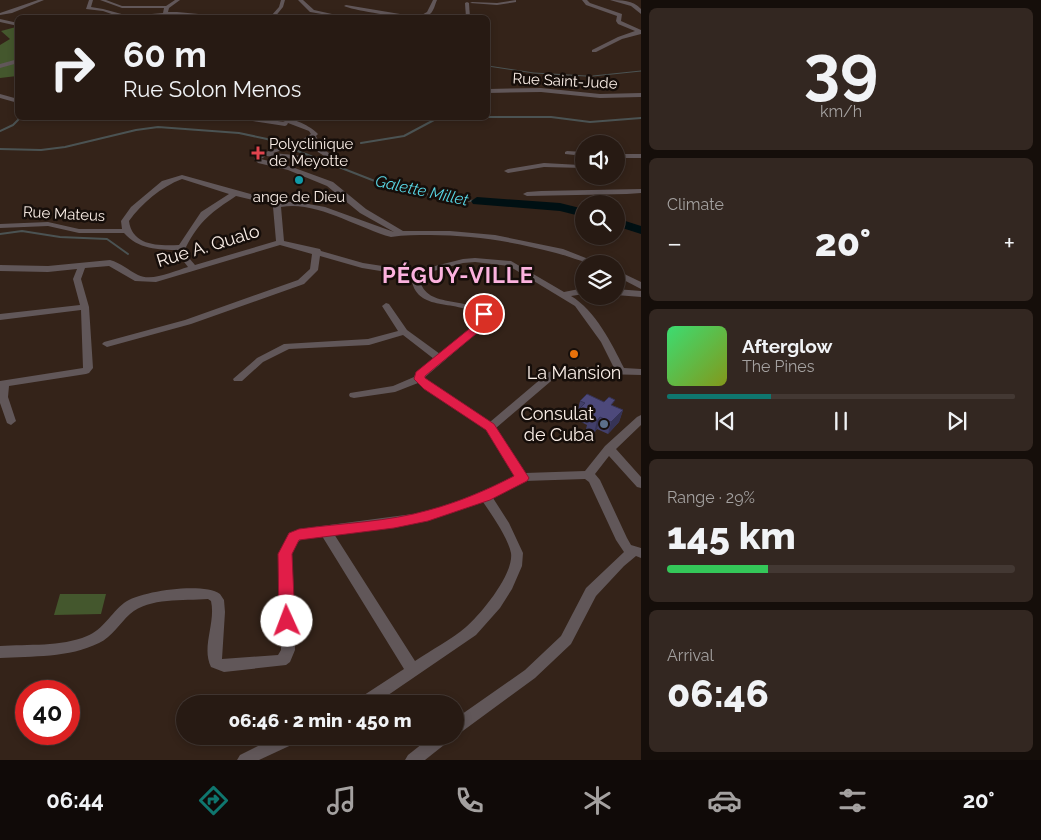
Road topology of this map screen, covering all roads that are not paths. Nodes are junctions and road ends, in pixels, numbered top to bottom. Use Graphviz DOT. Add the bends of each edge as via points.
graph roads {
  1 [pos="42,0"];
  2 [pos="91,0"];
  3 [pos="102,0"];
  4 [pos="178,0"];
  5 [pos="283,0"];
  6 [pos="300,0"];
  7 [pos="351,0"];
  8 [pos="435,0"];
  9 [pos="480,0"];
  10 [pos="584,0"];
  11 [pos="612,0"];
  12 [pos="514,1"];
  13 [pos="468,2"];
  14 [pos="346,6"];
  15 [pos="167,7"];
  16 [pos="641,13"];
  17 [pos="0,14"];
  18 [pos="120,15"];
  19 [pos="165,15"];
  20 [pos="169,15"];
  21 [pos="198,15"];
  22 [pos="273,15"];
  23 [pos="331,15"];
  24 [pos="340,15"];
  25 [pos="400,15"];
  26 [pos="425,15"];
  27 [pos="468,15"];
  28 [pos="0,20"];
  29 [pos="15,24"];
  30 [pos="640,32"];
  31 [pos="594,51"];
  32 [pos="15,61"];
  33 [pos="0,66"];
  34 [pos="490,91"];
  35 [pos="641,95"];
  36 [pos="0,96"];
  37 [pos="15,100"];
  38 [pos="262,120"];
  39 [pos="285,120"];
  40 [pos="294,124"];
  41 [pos="313,136"];
  42 [pos="568,152"];
  43 [pos="575,153"];
  44 [pos="260,155"];
  45 [pos="625,156"];
  46 [pos="641,156"];
  47 [pos="575,168"];
  48 [pos="508,171"];
  49 [pos="641,191"];
  50 [pos="235,194"];
  51 [pos="527,194"];
  52 [pos="279,204"];
  53 [pos="0,226"];
  54 [pos="126,231"];
  55 [pos="401,233"];
  56 [pos="280,242"];
  57 [pos="182,247"];
  58 [pos="317,251"];
  59 [pos="575,256"];
  60 [pos="82,266"];
  61 [pos="0,268"];
  62 [pos="193,268"];
  63 [pos="415,274"];
  64 [pos="625,277"];
  65 [pos="641,286"];
  66 [pos="575,292"];
  67 [pos="625,293"];
  68 [pos="566,294"];
  69 [pos="641,294"];
  70 [pos="386,306"];
  71 [pos="85,307"];
  72 [pos="0,317"];
  73 [pos="404,332"];
  74 [pos="107,344"];
  75 [pos="440,359"];
  76 [pos="621,372"];
  77 [pos="641,372"];
  78 [pos="419,379"];
  79 [pos="238,380"];
  80 [pos="2,384"];
  81 [pos="354,395"];
  82 [pos="641,419"];
  83 [pos="10,421"];
  84 [pos="490,427"];
  85 [pos="609,449"];
  86 [pos="588,476"];
  87 [pos="522,478"];
  88 [pos="641,484"];
  89 [pos="486,497"];
  90 [pos="325,530"];
  91 [pos="638,552"];
  92 [pos="0,652"];
  93 [pos="413,670"];
  94 [pos="376,695"];
  95 [pos="464,722"];
  96 [pos="274,745"];
  97 [pos="432,745"];
  98 [pos="245,760"];
  99 [pos="413,760"];
  1 -- 17 [label="street"];
  2 -- 18 [label="street" via="88,8"];
  3 -- 15 [label="street" via="122,7"];
  4 -- 15 [label="street"];
  5 -- 22 [label="street"];
  6 -- 23 [label="street" via="312,10"];
  7 -- 14 [label="street"];
  8 -- 26 [label="street"];
  9 -- 13 [label="street"];
  10 -- 30 [label="street" via="620,15 620,23"];
  11 -- 16 [label="street" via="638,6"];
  12 -- 13 [label="street" via="497,4"];
  13 -- 27 [label="street"];
  14 -- 24 [label="street"];
  14 -- 25 [label="street"];
  15 -- 19 [label="street"];
  20 -- 21 [label="street"];
  28 -- 29 [label="street"];
  30 -- 31 [label="street"];
  32 -- 33 [label="street"];
  34 -- 35 [label="street, Rue Saint-Jude"];
  36 -- 37 [label="street"];
  38 -- 40 [label="street"];
  39 -- 40 [label="street"];
  40 -- 41 [label="street" via="311,130 315,134"];
  41 -- 44 [label="street"];
  41 -- 44 [label="street" via="320,152 334,159 332,162"];
  42 -- 43 [label="street"];
  44 -- 55 [label="street" via="257,159 260,162 290,168 330,184 363,211"];
  45 -- 46 [label="street"];
  47 -- 48 [label="street" via="544,165"];
  49 -- 51 [label="street"];
  50 -- 52 [label="street"];
  50 -- 54 [label="street" via="188,177 172,179 130,214 125,221"];
  50 -- 57 [label="street" via="204,214"];
  52 -- 55 [label="street" via="322,209 391,235"];
  52 -- 56 [label="street"];
  53 -- 54 [label="street, Rue Mateus" via="48,224 79,231"];
  54 -- 57 [label="street" via="134,240 148,246"];
  55 -- 59 [label="street" via="495,237"];
  56 -- 58 [label="street"];
  56 -- 62 [label="street, Rue A. Qualo"];
  57 -- 62 [label="street"];
  58 -- 63 [label="street" via="362,265"];
  58 -- 74 [label="street" via="314,270 301,282 188,322"];
  60 -- 61 [label="street, Rue A. Qualo"];
  60 -- 62 [label="street, Rue A. Qualo" via="110,263 132,277 145,280"];
  60 -- 71 [label="street" via="77,279"];
  63 -- 68 [label="street" via="463,261 511,264"];
  63 -- 75 [label="street" via="418,288 427,298 484,314 484,322"];
  64 -- 65 [label="street"];
  66 -- 68 [label="street"];
  67 -- 69 [label="street"];
  68 -- 76 [label="street" via="584,310"];
  70 -- 73 [label="street"];
  71 -- 72 [label="street"];
  71 -- 80 [label="street" via="86,371"];
  73 -- 75 [label="street"];
  73 -- 79 [label="street" via="369,342 287,346 260,360"];
  75 -- 78 [label="street"];
  76 -- 77 [label="street"];
  76 -- 84 [label="street" via="572,369 553,374"];
  78 -- 81 [label="street" via="395,389"];
  78 -- 84 [label="street"];
  80 -- 83 [label="street"];
  82 -- 85 [label="street"];
  84 -- 87 [label="street"];
  85 -- 86 [label="street"];
  85 -- 88 [label="street"];
  86 -- 87 [label="street"];
  86 -- 91 [label="street" via="594,480 622,540 628,548"];
  87 -- 89 [label="street"];
  89 -- 90 [label="street" via="428,516"];
  89 -- 93 [label="street" via="514,543 516,566 495,604 471,631"];
  90 -- 92 [label="street" via="299,534 285,554 288,650 281,661 224,666 216,663 217,599 208,594 160,597 135,603 111,628 88,642"];
  90 -- 93 [label="street"];
  91 -- 95 [label="street" via="620,562 591,592 566,640 530,674"];
  93 -- 94 [label="street"];
  96 -- 98 [label="street"];
  97 -- 99 [label="street"];
}
